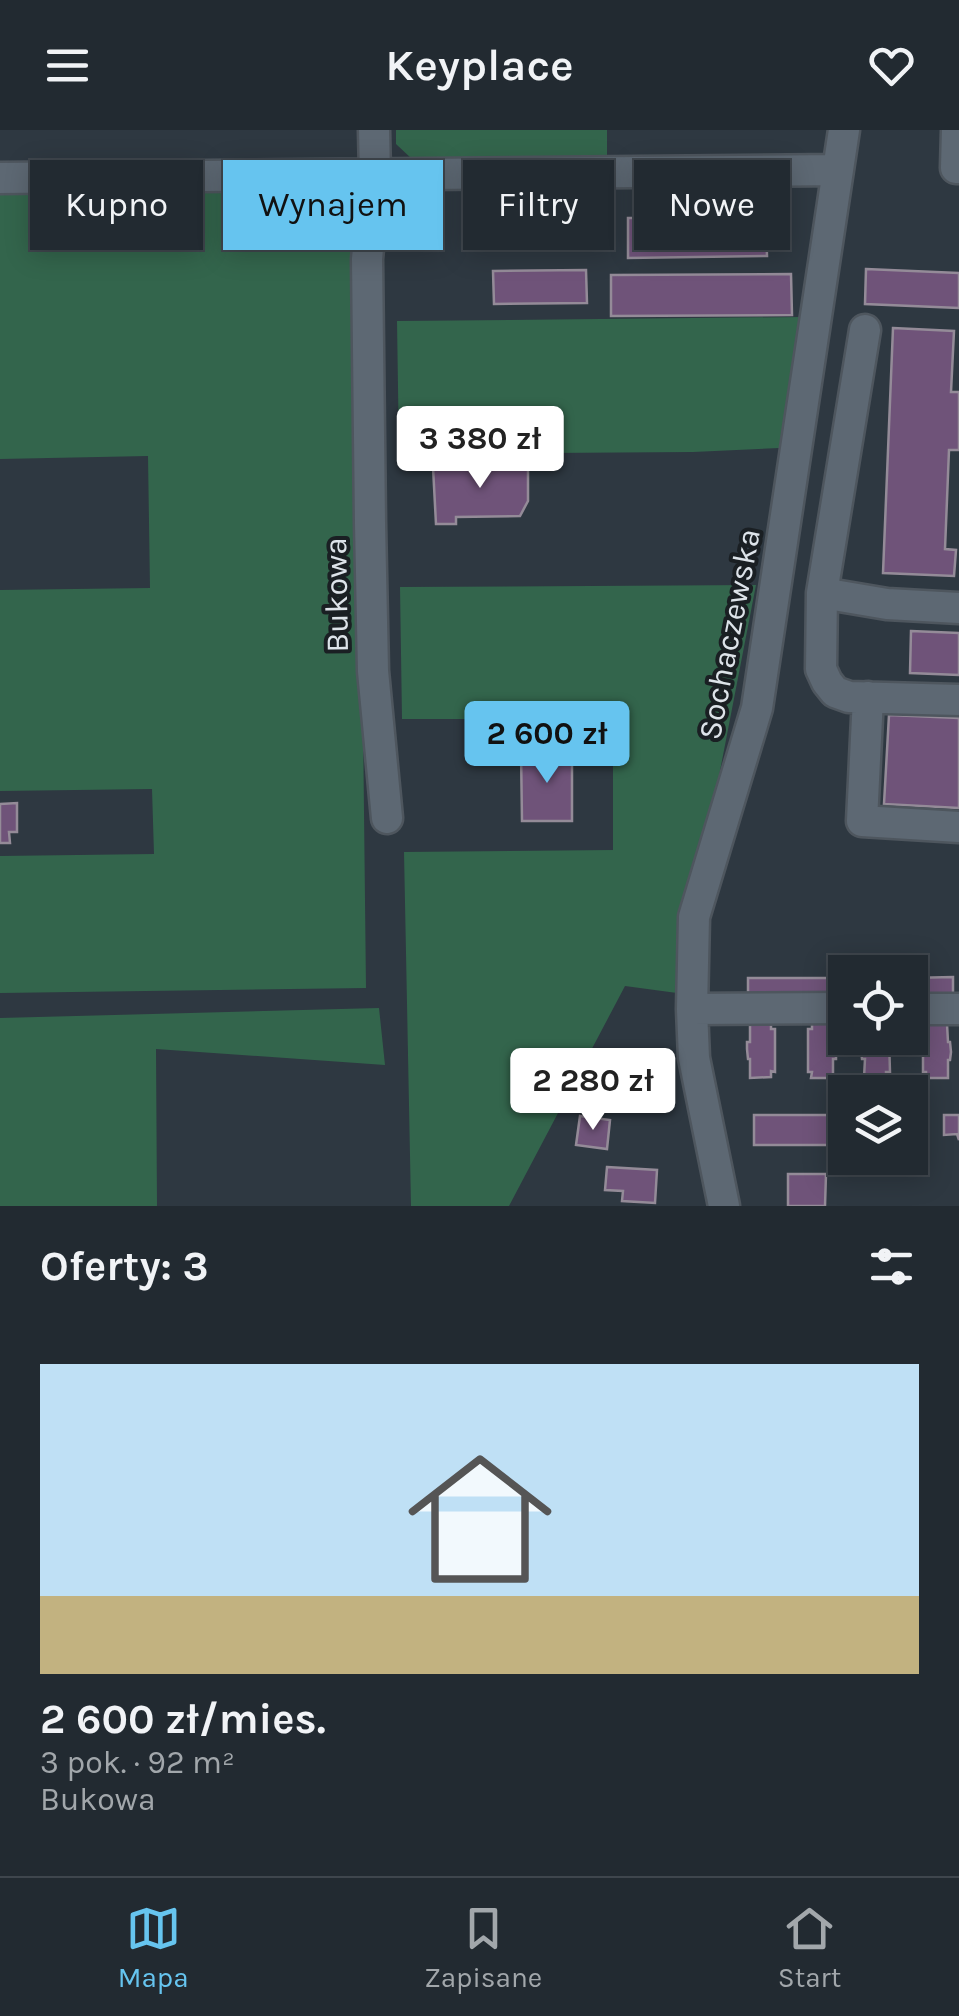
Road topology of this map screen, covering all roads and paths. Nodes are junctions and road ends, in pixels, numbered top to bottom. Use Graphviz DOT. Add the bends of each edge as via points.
graph roads {
  1 [pos="374,130"];
  2 [pos="844,130"];
  3 [pos="957,130"];
  4 [pos="375,160"];
  5 [pos="959,168"];
  6 [pos="838,170"];
  7 [pos="443,174"];
  8 [pos="223,176"];
  9 [pos="0,178"];
  10 [pos="368,250"];
  11 [pos="865,330"];
  12 [pos="822,593"];
  13 [pos="959,608"];
  14 [pos="868,697"];
  15 [pos="959,700"];
  16 [pos="387,818"];
  17 [pos="959,827"];
  18 [pos="828,1008"];
  19 [pos="928,1008"];
  20 [pos="692,1009"];
  21 [pos="959,1009"];
  22 [pos="724,1206"];
  1 -- 4 [label="street, Bukowa"];
  2 -- 6 [label="street, Sochaczewska"];
  3 -- 5 [label="street"];
  6 -- 7 [label="street"];
  6 -- 20 [label="street, Sochaczewska" via="757,708 694,917"];
  8 -- 9 [label="street"];
  10 -- 16 [label="street, Bukowa" via="372,670"];
  11 -- 12 [label="street"];
  12 -- 13 [label="street"];
  12 -- 14 [label="street" via="821,670 835,692"];
  14 -- 15 [label="street"];
  14 -- 17 [label="street" via="862,822"];
  18 -- 20 [label="street"];
  19 -- 21 [label="street"];
  20 -- 22 [label="street, Sochaczewska" via="694,1058"];
}
